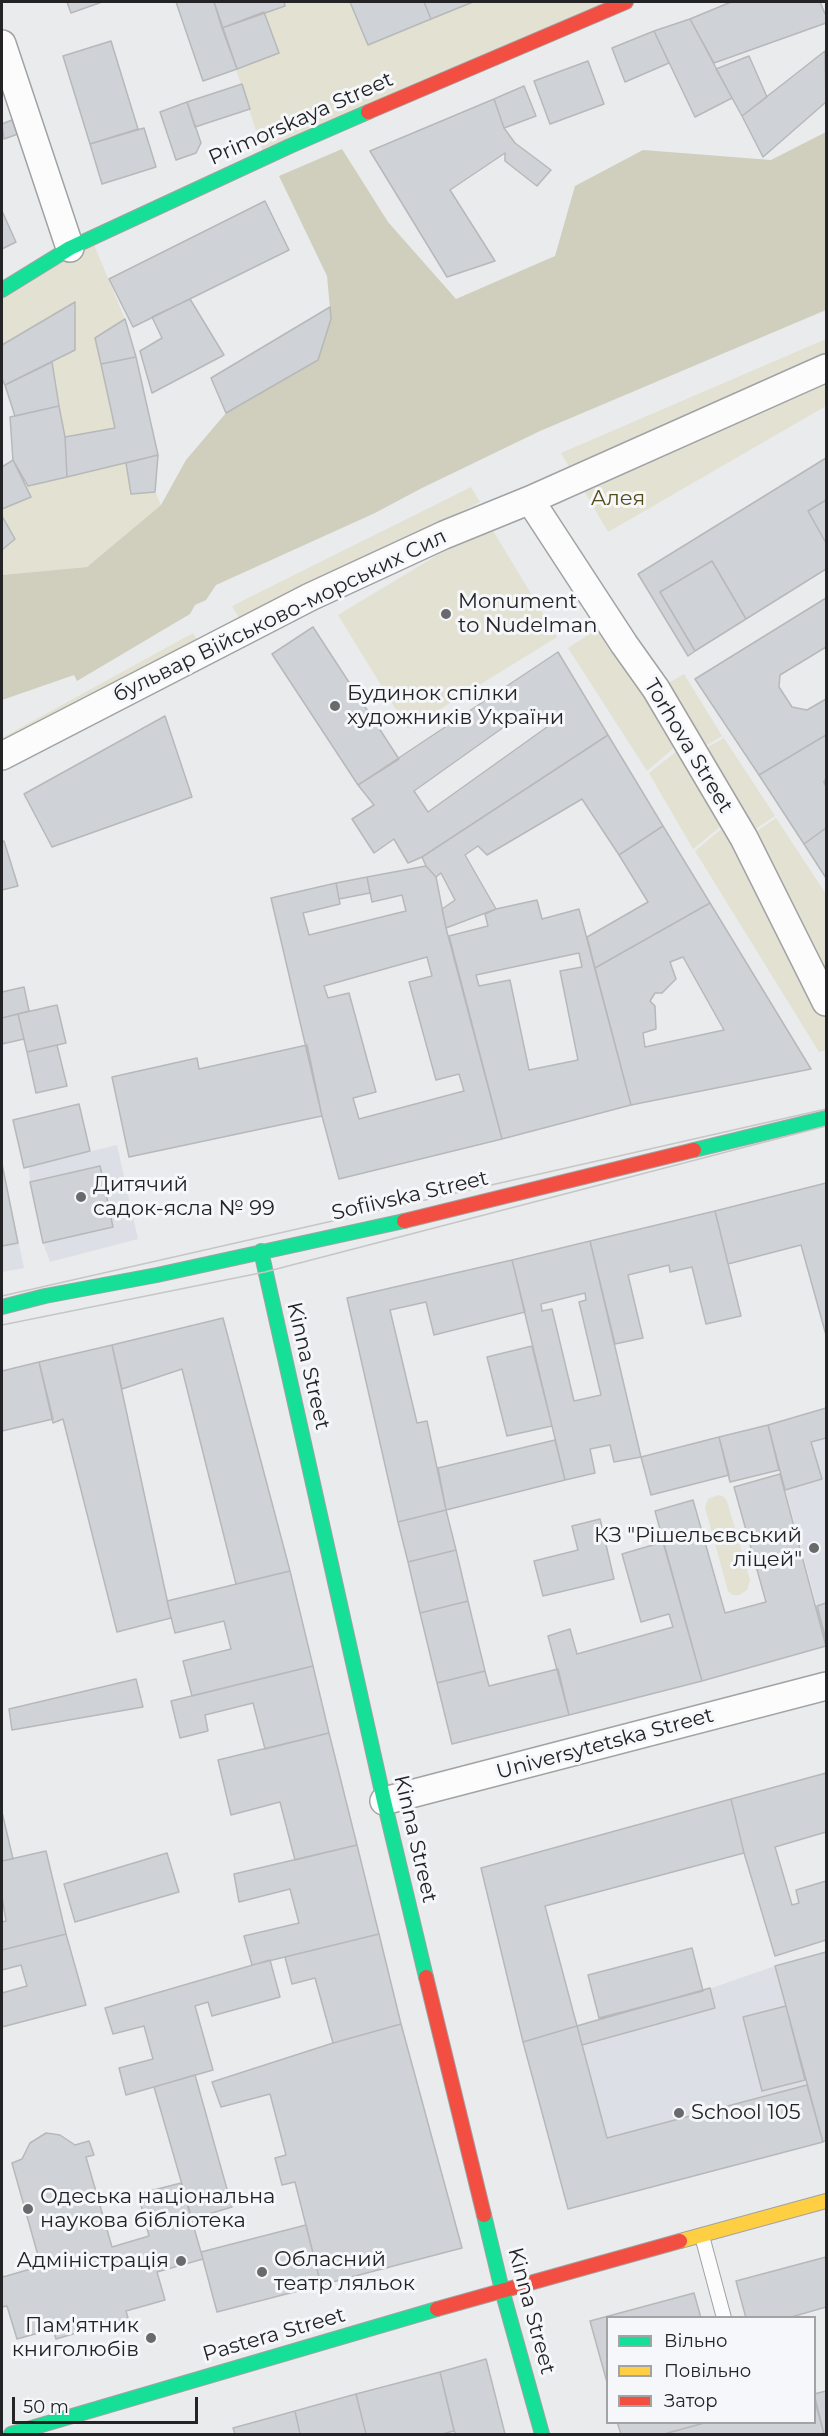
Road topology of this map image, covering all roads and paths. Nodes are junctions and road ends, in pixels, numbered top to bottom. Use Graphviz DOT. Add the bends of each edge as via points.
graph roads {
  1 [pos="626,2"];
  2 [pos="2,44"];
  3 [pos="70,248"];
  4 [pos="2,290"];
  5 [pos="826,368"];
  6 [pos="530,500"];
  7 [pos="2,756"];
  8 [pos="826,1002"];
  9 [pos="826,1118"];
  10 [pos="261,1251"];
  11 [pos="2,1307"];
  12 [pos="826,1686"];
  13 [pos="384,1801"];
  14 [pos="826,2201"];
  15 [pos="702,2236"];
  16 [pos="502,2289"];
  17 [pos="723,2316"];
  18 [pos="11,2434"];
  19 [pos="542,2434"];
  1 -- 3 [label="street, Primorskaya Street" via="303,140"];
  2 -- 3 [label="street"];
  3 -- 4 [label="street, Primorskaya Street"];
  5 -- 6 [label="street, бульвар Військово-морських Сил"];
  6 -- 7 [label="street, бульвар Військово-морських Сил" via="310,597"];
  6 -- 8 [label="street, Torhova Street" via="661,697 744,838"];
  9 -- 10 [label="street, Sofiivska Street" via="387,1225"];
  10 -- 11 [label="street, Sofiivska Street"];
  10 -- 13 [label="street, Kinna Street"];
  12 -- 13 [label="street, Universytetska Street"];
  13 -- 16 [label="street, Kinna Street"];
  14 -- 15 [label="street, Pastera Street"];
  15 -- 16 [label="street, Pastera Street"];
  15 -- 17 [label="lane"];
  16 -- 18 [label="street, Pastera Street"];
  16 -- 19 [label="street, Kinna Street"];
}
